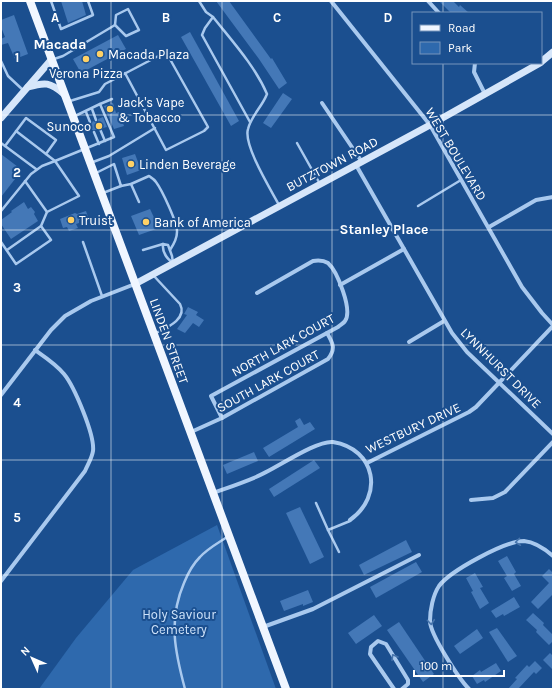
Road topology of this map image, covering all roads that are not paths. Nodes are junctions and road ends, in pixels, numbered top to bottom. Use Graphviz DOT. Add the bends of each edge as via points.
graph roads {
  1 [pos="30,1"];
  2 [pos="51,1"];
  3 [pos="88,1"];
  4 [pos="199,1"];
  5 [pos="331,1"];
  6 [pos="428,1"];
  7 [pos="438,12"];
  8 [pos="213,17"];
  9 [pos="115,25"];
  10 [pos="553,52"];
  11 [pos="51,60"];
  12 [pos="542,60"];
  13 [pos="1,61"];
  14 [pos="475,64"];
  15 [pos="537,64"];
  16 [pos="125,73"];
  17 [pos="26,89"];
  18 [pos="64,94"];
  19 [pos="485,94"];
  20 [pos="112,99"];
  21 [pos="67,102"];
  22 [pos="322,103"];
  23 [pos="100,104"];
  24 [pos="92,109"];
  25 [pos="86,112"];
  26 [pos="1,118"];
  27 [pos="73,118"];
  28 [pos="96,120"];
  29 [pos="90,122"];
  30 [pos="251,123"];
  31 [pos="430,125"];
  32 [pos="154,128"];
  33 [pos="100,130"];
  34 [pos="16,131"];
  35 [pos="94,132"];
  36 [pos="105,141"];
  37 [pos="297,143"];
  38 [pos="99,144"];
  39 [pos="3,145"];
  40 [pos="85,149"];
  41 [pos="46,154"];
  42 [pos="55,161"];
  43 [pos="90,163"];
  44 [pos="359,164"];
  45 [pos="36,169"];
  46 [pos="94,173"];
  47 [pos="462,180"];
  48 [pos="25,181"];
  49 [pos="131,184"];
  50 [pos="320,184"];
  51 [pos="121,186"];
  52 [pos="102,193"];
  53 [pos="553,197"];
  54 [pos="139,202"];
  55 [pos="279,206"];
  56 [pos="418,206"];
  57 [pos="1,210"];
  58 [pos="47,212"];
  59 [pos="41,226"];
  60 [pos="489,227"];
  61 [pos="1,242"];
  62 [pos="83,242"];
  63 [pos="163,244"];
  64 [pos="404,249"];
  65 [pos="7,250"];
  66 [pos="143,250"];
  67 [pos="170,250"];
  68 [pos="173,263"];
  69 [pos="152,275"];
  70 [pos="135,284"];
  71 [pos="340,285"];
  72 [pos="257,293"];
  73 [pos="102,296"];
  74 [pos="444,321"];
  75 [pos="553,325"];
  76 [pos="327,333"];
  77 [pos="154,334"];
  78 [pos="409,342"];
  79 [pos="35,350"];
  80 [pos="500,383"];
  81 [pos="1,395"];
  82 [pos="222,418"];
  83 [pos="190,432"];
  84 [pos="553,434"];
  85 [pos="553,442"];
  86 [pos="367,463"];
  87 [pos="213,493"];
  88 [pos="471,500"];
  89 [pos="316,503"];
  90 [pos="350,520"];
  91 [pos="328,530"];
  92 [pos="229,535"];
  93 [pos="339,552"];
  94 [pos="419,555"];
  95 [pos="553,556"];
  96 [pos="1,581"];
  97 [pos="263,627"];
  98 [pos="185,689"];
  99 [pos="286,689"];
  100 [pos="394,689"];
  101 [pos="402,689"];
  102 [pos="469,689"];
  1 -- 11 [label="main road, LINDEN STREET"];
  2 -- 3 [label="lane" via="61,29 93,16"];
  4 -- 8 [label="lane"];
  5 -- 31 [label="street, WEST BOULEVARD"];
  6 -- 7 [label="street"];
  8 -- 30 [label="lane" via="202,35"];
  8 -- 30 [label="lane" via="243,56 267,94"];
  9 -- 9 [label="lane" via="116,15 128,9 139,30 126,36"];
  9 -- 11 [label="lane" via="63,56"];
  10 -- 12 [label="street, BUTZTOWN ROAD"];
  11 -- 17 [label="street"];
  11 -- 18 [label="main road, LINDEN STREET"];
  13 -- 17 [label="lane" via="8,76"];
  14 -- 19 [label="street" via="474,72"];
  15 -- 19 [label="street, BUTZTOWN ROAD"];
  16 -- 21 [label="lane" via="105,84 99,92"];
  16 -- 32 [label="lane"];
  16 -- 32 [label="lane" via="166,52 208,127 204,132 166,150"];
  17 -- 18 [label="street" via="46,83"];
  17 -- 26 [label="street"];
  18 -- 21 [label="main road, LINDEN STREET"];
  19 -- 31 [label="street, BUTZTOWN ROAD"];
  20 -- 23 [label="lane"];
  21 -- 27 [label="main road, LINDEN STREET"];
  22 -- 44 [label="street, LYNNHURST DRIVE"];
  23 -- 24 [label="lane"];
  23 -- 36 [label="lane" via="114,137"];
  24 -- 25 [label="lane"];
  24 -- 28 [label="lane"];
  25 -- 27 [label="lane"];
  25 -- 29 [label="lane"];
  27 -- 40 [label="main road, LINDEN STREET"];
  30 -- 55 [label="lane" via="247,135 252,153"];
  31 -- 44 [label="street, BUTZTOWN ROAD"];
  31 -- 47 [label="street, WEST BOULEVARD"];
  32 -- 43 [label="lane" via="109,156"];
  33 -- 36 [label="lane"];
  34 -- 39 [label="lane"];
  34 -- 41 [label="lane"];
  34 -- 41 [label="lane" via="26,118 56,140"];
  35 -- 38 [label="lane"];
  36 -- 38 [label="lane"];
  37 -- 50 [label="lane"];
  38 -- 40 [label="lane"];
  39 -- 45 [label="lane"];
  40 -- 42 [label="lane"];
  40 -- 43 [label="main road, LINDEN STREET"];
  41 -- 42 [label="lane"];
  42 -- 45 [label="lane"];
  42 -- 58 [label="lane" via="79,196"];
  43 -- 46 [label="main road, LINDEN STREET"];
  44 -- 50 [label="street, BUTZTOWN ROAD"];
  44 -- 64 [label="street, LYNNHURST DRIVE"];
  45 -- 48 [label="lane"];
  46 -- 51 [label="lane" via="114,164"];
  46 -- 52 [label="main road, LINDEN STREET"];
  47 -- 56 [label="lane"];
  47 -- 60 [label="street, WEST BOULEVARD"];
  48 -- 57 [label="lane"];
  48 -- 58 [label="lane"];
  49 -- 51 [label="lane"];
  49 -- 54 [label="lane"];
  49 -- 67 [label="lane" via="149,176 156,182 177,225 177,237"];
  50 -- 55 [label="street, BUTZTOWN ROAD"];
  51 -- 52 [label="lane"];
  52 -- 70 [label="main road, LINDEN STREET"];
  53 -- 60 [label="street" via="536,200"];
  55 -- 68 [label="street, BUTZTOWN ROAD"];
  58 -- 59 [label="lane"];
  59 -- 65 [label="lane"];
  59 -- 65 [label="lane" via="51,240 16,264"];
  60 -- 75 [label="street, WEST BOULEVARD" via="522,287"];
  61 -- 65 [label="lane"];
  62 -- 73 [label="lane"];
  63 -- 66 [label="lane"];
  63 -- 67 [label="lane" via="168,245"];
  63 -- 68 [label="lane" via="162,249 167,259"];
  64 -- 71 [label="street"];
  64 -- 74 [label="street, LYNNHURST DRIVE"];
  67 -- 68 [label="lane"];
  68 -- 69 [label="street, BUTZTOWN ROAD"];
  69 -- 70 [label="street, BUTZTOWN ROAD"];
  69 -- 77 [label="lane" via="182,308 181,315 176,321"];
  70 -- 73 [label="street"];
  70 -- 77 [label="main road, LINDEN STREET"];
  71 -- 72 [label="street, NORTH LARK COURT" via="330,266 318,260"];
  71 -- 76 [label="street, NORTH LARK COURT" via="347,303 347,315 345,321"];
  73 -- 79 [label="street" via="65,316"];
  74 -- 78 [label="street"];
  74 -- 80 [label="street, LYNNHURST DRIVE" via="467,352"];
  75 -- 80 [label="street, WESTBURY DRIVE"];
  76 -- 82 [label="street, SOUTH LARK COURT" via="333,345 332,354 328,359"];
  76 -- 82 [label="street, NORTH LARK COURT" via="211,396"];
  77 -- 83 [label="main road, LINDEN STREET"];
  79 -- 81 [label="street"];
  79 -- 96 [label="street" via="60,370 69,382 92,435 93,450 85,471"];
  80 -- 84 [label="street, LYNNHURST DRIVE"];
  80 -- 86 [label="street, WESTBURY DRIVE" via="469,412"];
  82 -- 83 [label="street, SOUTH LARK COURT"];
  83 -- 87 [label="main road, LINDEN STREET"];
  85 -- 88 [label="street" via="505,492 493,498"];
  86 -- 87 [label="street, WESTBURY DRIVE" via="349,448 328,442 256,478"];
  86 -- 90 [label="street" via="371,478 369,497 363,508"];
  87 -- 92 [label="main road, LINDEN STREET"];
  89 -- 91 [label="lane"];
  90 -- 91 [label="lane"];
  91 -- 93 [label="lane"];
  92 -- 97 [label="main road, LINDEN STREET"];
  92 -- 98 [label="lane" via="200,557 190,569 176,608 174,632"];
  94 -- 97 [label="street" via="313,609"];
  95 -- 102 [label="street, one-way" via="541,547 524,541 507,544 452,573 439,586 432,605 431,627 435,638"];
  97 -- 99 [label="main road, LINDEN STREET"];
  101 -- 100 [label="street, one-way" via="408,684 408,680 386,644 378,641 371,647 370,654"];
}
